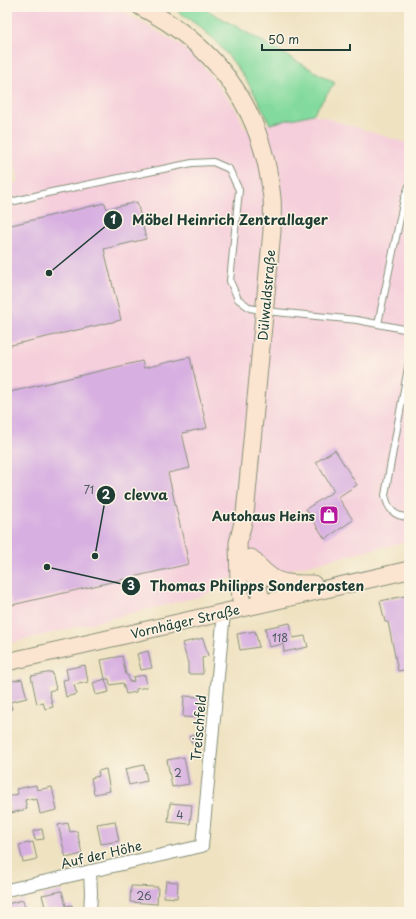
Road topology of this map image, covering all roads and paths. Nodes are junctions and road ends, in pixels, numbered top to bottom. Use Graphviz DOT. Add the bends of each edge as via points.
graph roads {
  1 [pos="141,7"];
  2 [pos="409,186"];
  3 [pos="7,203"];
  4 [pos="265,311"];
  5 [pos="378,324"];
  6 [pos="409,330"];
  7 [pos="409,362"];
  8 [pos="244,514"];
  9 [pos="409,517"];
  10 [pos="251,558"];
  11 [pos="409,570"];
  12 [pos="344,584"];
  13 [pos="262,603"];
  14 [pos="242,608"];
  15 [pos="224,612"];
  16 [pos="7,662"];
  17 [pos="202,846"];
  18 [pos="90,872"];
  19 [pos="7,890"];
  20 [pos="90,912"];
  1 -- 4 [label="street, Dülwaldstraße" via="163,18 192,39 218,65 254,122 269,173 272,200"];
  2 -- 5 [label="lane" via="404,199"];
  3 -- 4 [label="lane" via="184,164 213,162 229,169 239,190 230,281 238,299 250,308"];
  4 -- 5 [label="lane"];
  4 -- 8 [label="street, Dülwaldstraße"];
  5 -- 6 [label="lane"];
  7 -- 9 [label="lane" via="385,495 387,505 395,513"];
  8 -- 10 [label="street, Dülwaldstraße"];
  8 -- 14 [label="street, Dülwaldstraße" via="238,543"];
  10 -- 12 [label="street" via="265,574 278,582"];
  10 -- 13 [label="street, Dülwaldstraße"];
  11 -- 12 [label="street, Vornhäger Straße"];
  12 -- 13 [label="street, Vornhäger Straße"];
  13 -- 14 [label="street, Vornhäger Straße"];
  14 -- 15 [label="street, Vornhäger Straße"];
  15 -- 16 [label="street, Vornhäger Straße"];
  15 -- 17 [label="street, Treischfeld"];
  17 -- 18 [label="street, Auf der Höhe"];
  18 -- 19 [label="street, Auf der Höhe"];
  18 -- 20 [label="street"];
}
